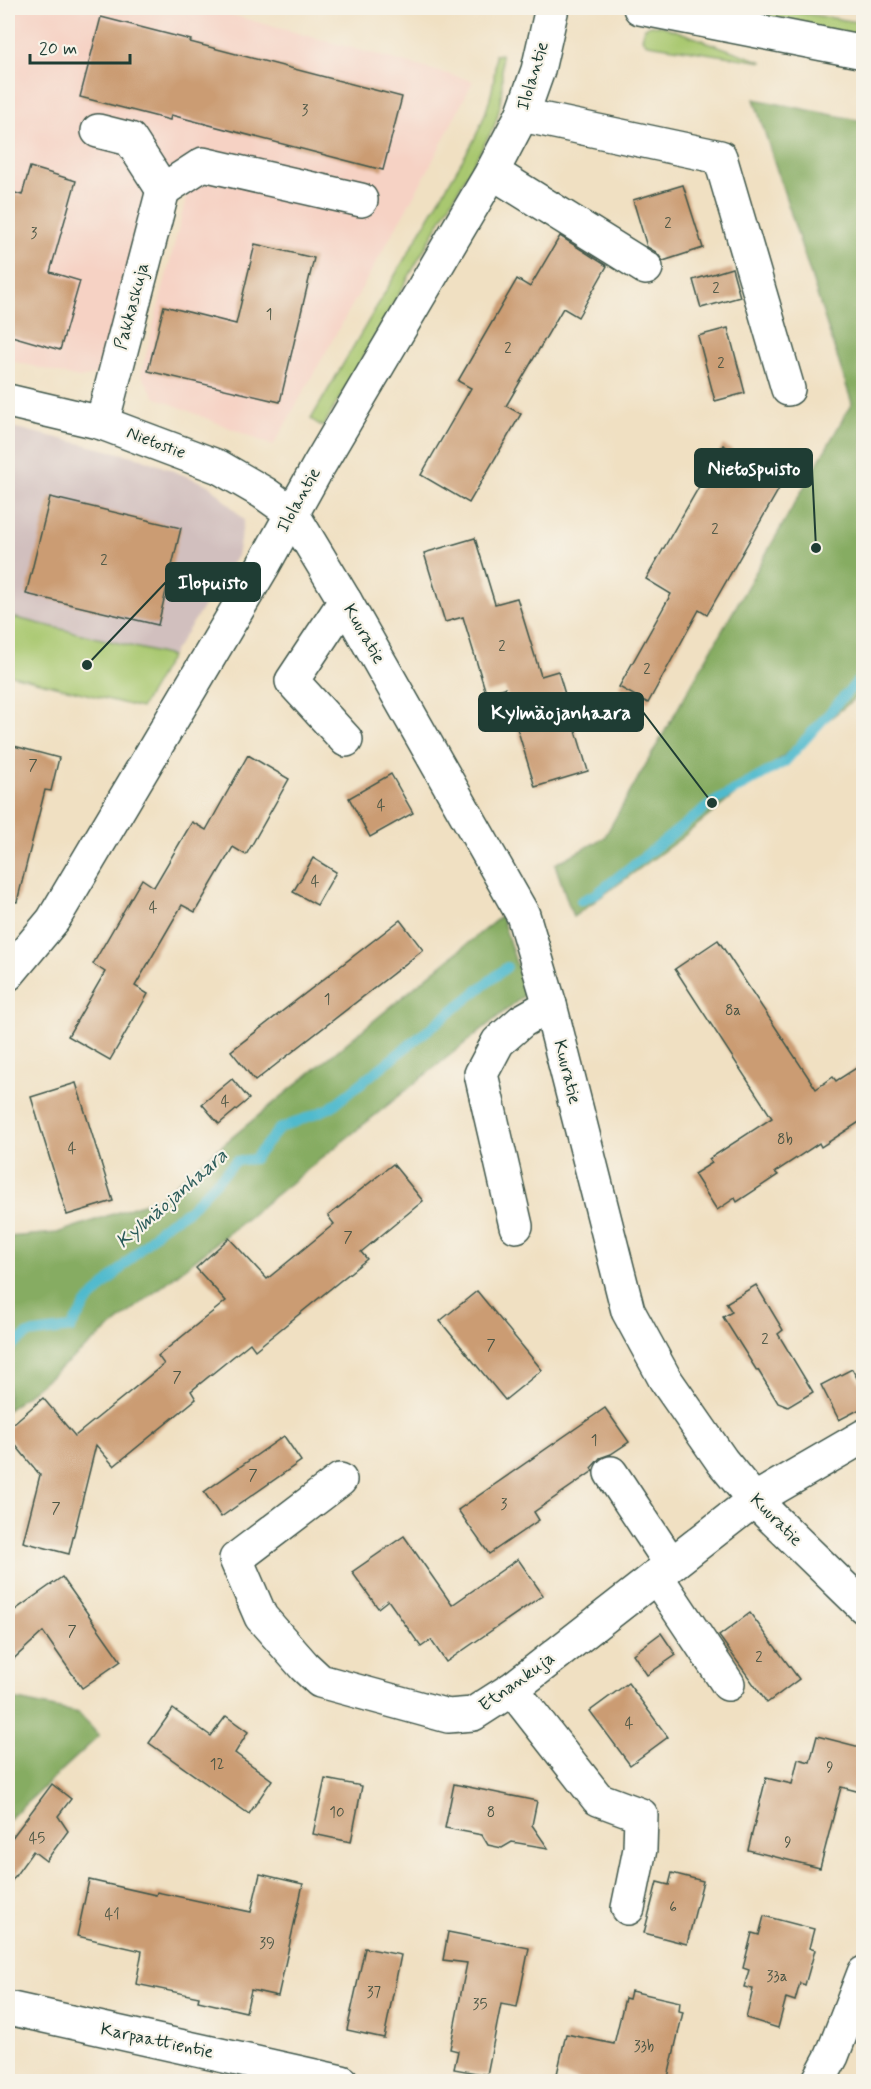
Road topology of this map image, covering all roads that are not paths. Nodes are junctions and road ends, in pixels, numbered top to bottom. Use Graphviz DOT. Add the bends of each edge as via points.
graph roads {
  1 [pos="552,8"];
  2 [pos="640,8"];
  3 [pos="864,52"];
  4 [pos="522,115"];
  5 [pos="98,131"];
  6 [pos="492,172"];
  7 [pos="162,190"];
  8 [pos="361,200"];
  9 [pos="646,268"];
  10 [pos="788,389"];
  11 [pos="8,401"];
  12 [pos="102,423"];
  13 [pos="292,513"];
  14 [pos="345,601"];
  15 [pos="346,741"];
  16 [pos="8,974"];
  17 [pos="550,1005"];
  18 [pos="516,1226"];
  19 [pos="864,1436"];
  20 [pos="611,1473"];
  21 [pos="340,1480"];
  22 [pos="754,1500"];
  23 [pos="664,1570"];
  24 [pos="864,1607"];
  25 [pos="728,1684"];
  26 [pos="512,1689"];
  27 [pos="628,1908"];
  28 [pos="864,1973"];
  29 [pos="8,2008"];
  30 [pos="342,2082"];
  31 [pos="818,2082"];
  1 -- 4 [label="street, Ilolantie" via="538,70"];
  2 -- 3 [label="street"];
  4 -- 6 [label="street, Ilolantie"];
  4 -- 10 [label="street" via="720,157"];
  5 -- 7 [label="street" via="130,139"];
  6 -- 9 [label="street"];
  6 -- 13 [label="street, Ilolantie"];
  7 -- 8 [label="street" via="203,164"];
  7 -- 12 [label="street, Pakkaskuja"];
  11 -- 12 [label="street, Nietostie"];
  12 -- 13 [label="street, Nietostie" via="219,467"];
  13 -- 14 [label="street, Kuuratie"];
  13 -- 16 [label="street, Ilolantie" via="53,920"];
  14 -- 15 [label="street" via="292,681"];
  14 -- 17 [label="street, Kuuratie" via="523,915"];
  17 -- 18 [label="street" via="522,1021 498,1042 481,1074"];
  17 -- 22 [label="street, Kuuratie" via="628,1311 665,1379"];
  19 -- 22 [label="street, Etnankuja"];
  20 -- 23 [label="street"];
  21 -- 26 [label="street, Etnankuja" via="236,1559 261,1617 320,1681 448,1716 473,1714"];
  22 -- 23 [label="street, Etnankuja"];
  22 -- 24 [label="street, Kuuratie"];
  23 -- 25 [label="street"];
  23 -- 26 [label="street, Etnankuja"];
  26 -- 27 [label="street" via="598,1799 641,1815 640,1849"];
  28 -- 31 [label="street"];
  29 -- 30 [label="street, Karpaattientie"];
}
